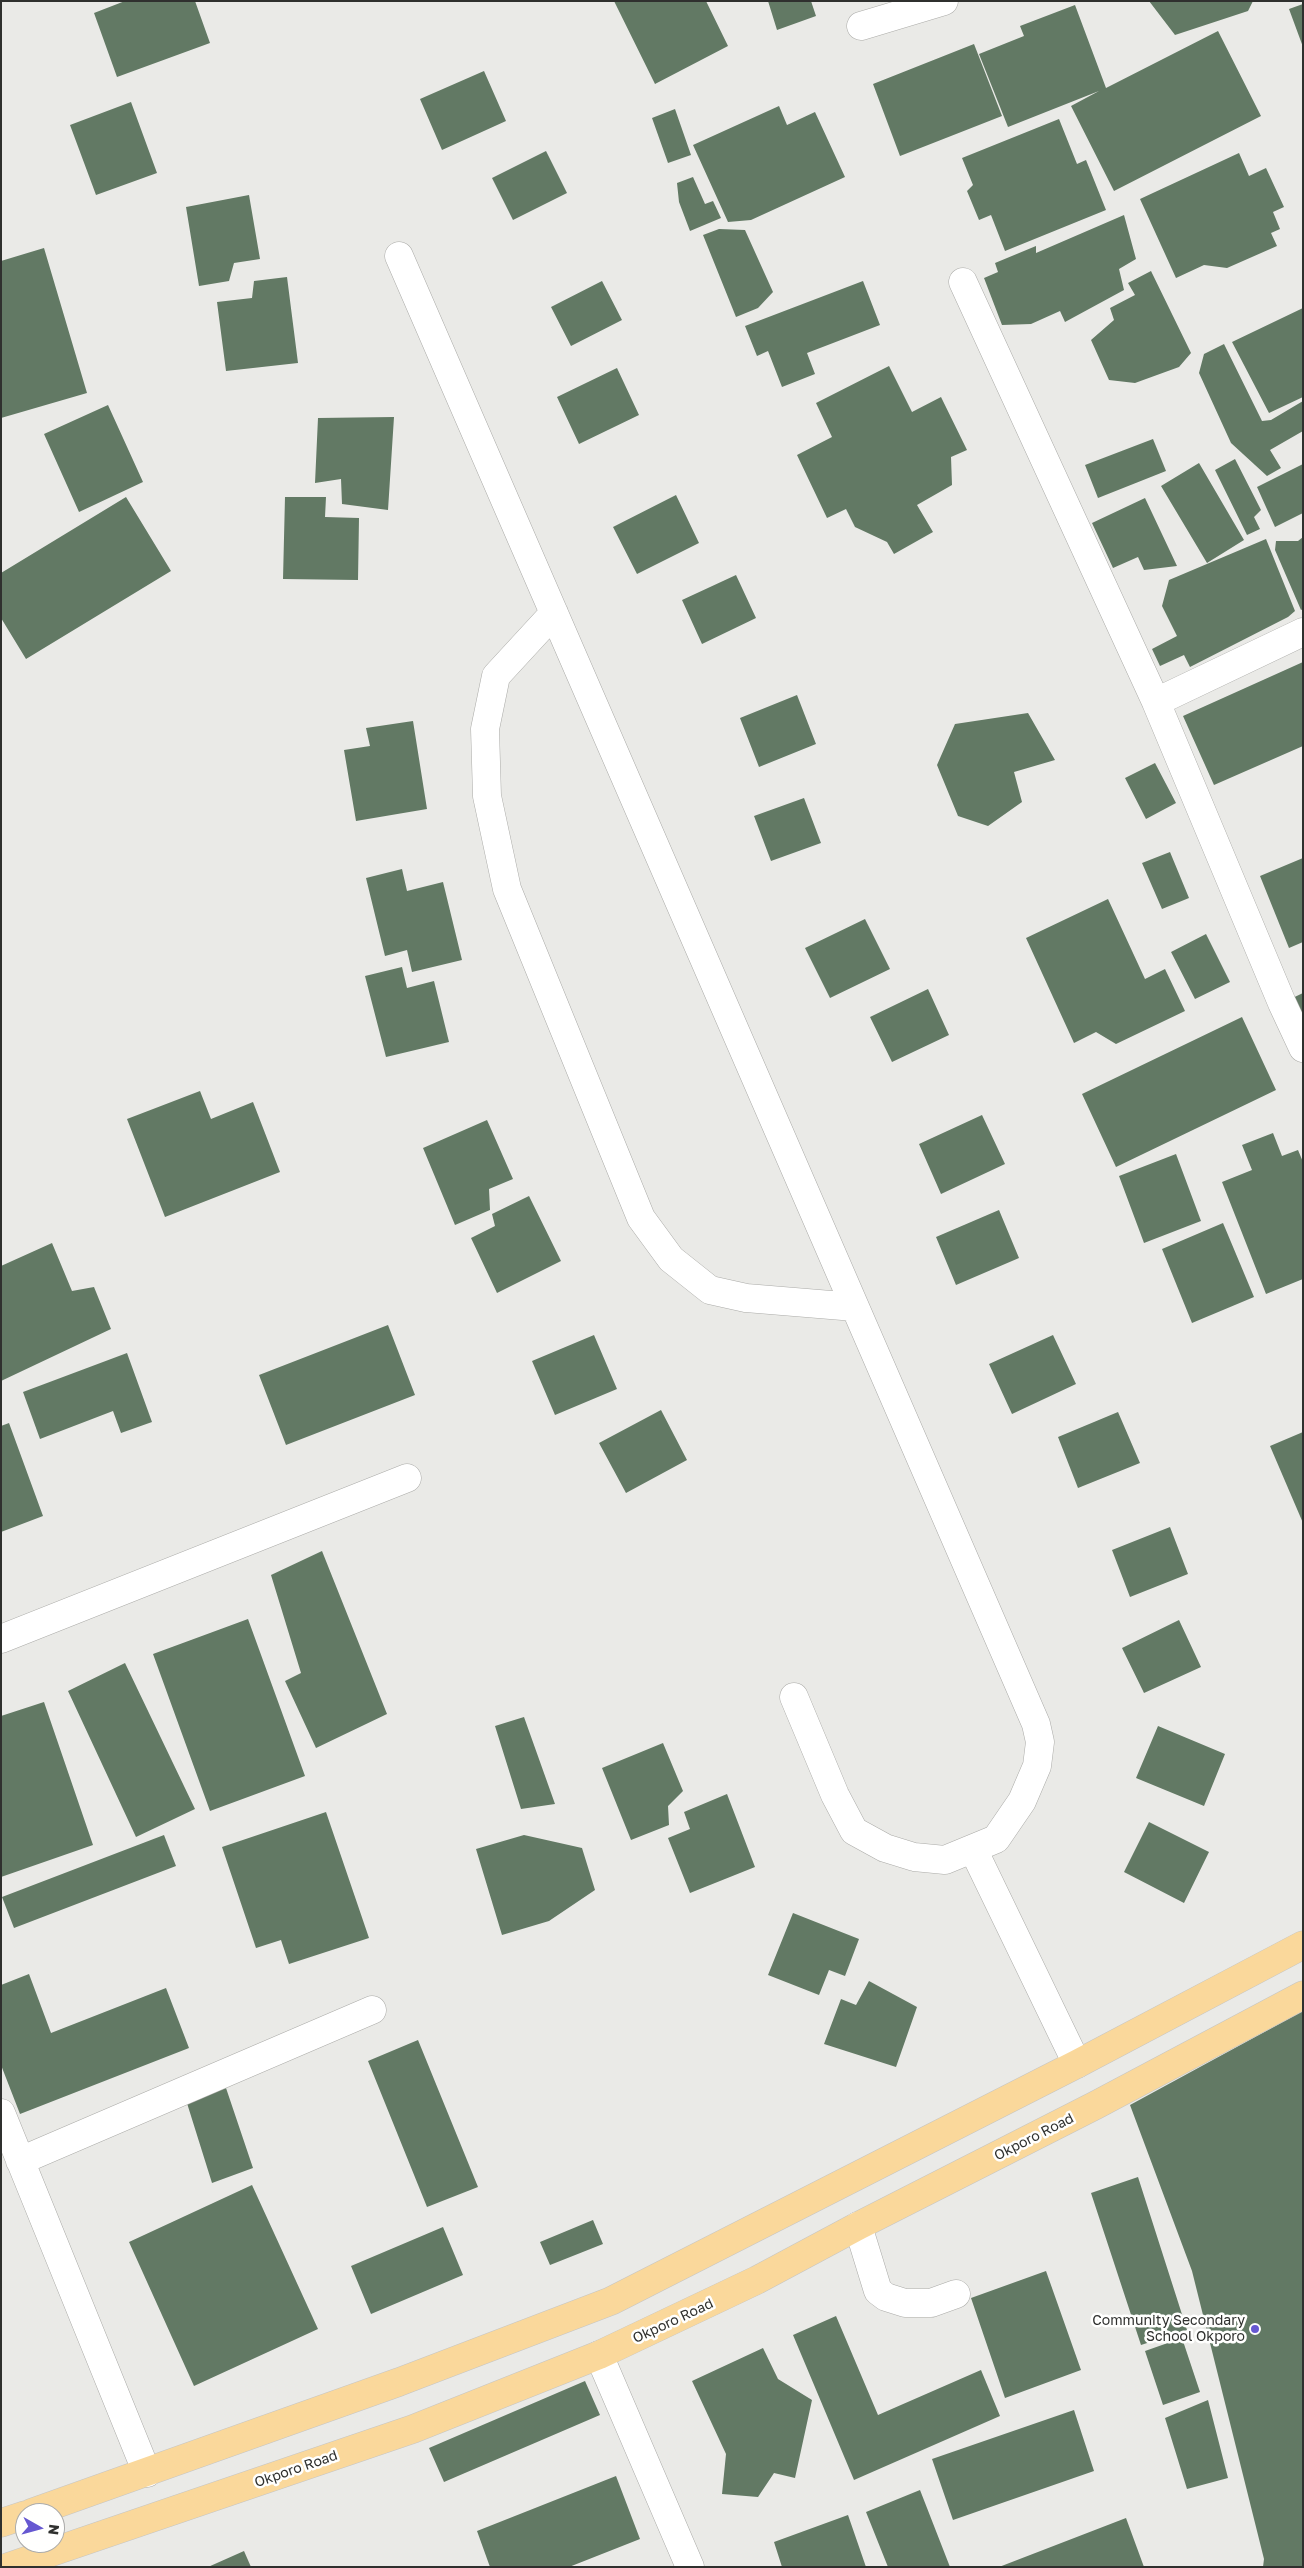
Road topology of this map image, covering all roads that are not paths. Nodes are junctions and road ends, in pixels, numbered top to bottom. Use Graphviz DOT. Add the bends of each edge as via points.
graph roads {
  1 [pos="944,1"];
  2 [pos="861,26"];
  3 [pos="399,256"];
  4 [pos="963,282"];
  5 [pos="554,613"];
  6 [pos="1303,632"];
  7 [pos="1156,702"];
  8 [pos="1303,1048"];
  9 [pos="855,1307"];
  10 [pos="407,1478"];
  11 [pos="1,1639"];
  12 [pos="794,1697"];
  13 [pos="973,1848"];
  14 [pos="1303,1945"];
  15 [pos="1303,1995"];
  16 [pos="372,2010"];
  17 [pos="1077,2064"];
  18 [pos="1,2114"];
  19 [pos="20,2161"];
  20 [pos="858,2226"];
  21 [pos="956,2294"];
  22 [pos="599,2355"];
  23 [pos="147,2473"];
  24 [pos="60,2503"];
  25 [pos="15,2518"];
  26 [pos="1,2523"];
  27 [pos="8,2567"];
  28 [pos="690,2567"];
  1 -- 2 [label="street"];
  3 -- 5 [label="street"];
  4 -- 7 [label="street"];
  5 -- 9 [label="street"];
  5 -- 9 [label="street" via="496,676 486,730 487,796 508,889 641,1218 671,1259 710,1290 746,1298"];
  6 -- 7 [label="street"];
  7 -- 8 [label="street"];
  9 -- 13 [label="street" via="1036,1724 1040,1742 1037,1766 1022,1801 996,1839"];
  10 -- 11 [label="street"];
  12 -- 13 [label="street" via="835,1795 854,1830 884,1848 914,1857 945,1860"];
  13 -- 17 [label="street"];
  14 -- 17 [label="main road"];
  15 -- 20 [label="main road, Okporo Road"];
  16 -- 19 [label="street"];
  17 -- 23 [label="main road" via="611,2301"];
  18 -- 19 [label="street"];
  19 -- 23 [label="street"];
  20 -- 21 [label="street" via="878,2291 886,2297 905,2303 931,2303"];
  20 -- 22 [label="main road, Okporo Road" via="685,2316"];
  22 -- 27 [label="main road, Okporo Road" via="413,2429"];
  22 -- 28 [label="street"];
  23 -- 24 [label="main road"];
  25 -- 26 [label="main road"];
}
